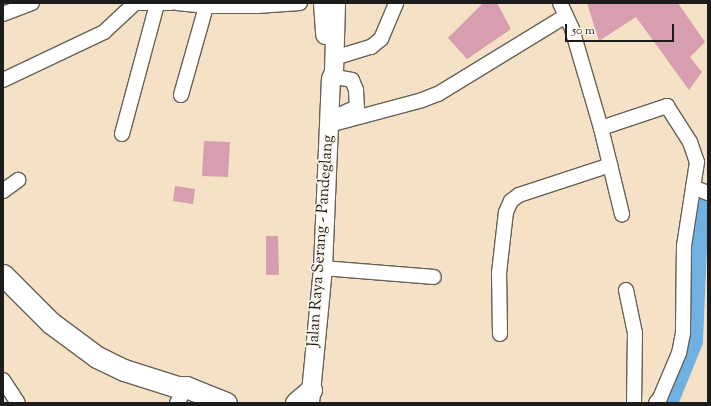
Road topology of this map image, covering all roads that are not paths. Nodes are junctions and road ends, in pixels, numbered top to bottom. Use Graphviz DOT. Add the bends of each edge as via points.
graph roads {
  1 [pos="32,3"];
  2 [pos="133,3"];
  3 [pos="178,3"];
  4 [pos="300,3"];
  5 [pos="323,3"];
  6 [pos="336,3"];
  7 [pos="396,3"];
  8 [pos="560,3"];
  9 [pos="164,4"];
  10 [pos="207,4"];
  11 [pos="3,14"];
  12 [pos="566,16"];
  13 [pos="334,58"];
  14 [pos="330,79"];
  15 [pos="3,80"];
  16 [pos="181,95"];
  17 [pos="329,122"];
  18 [pos="601,128"];
  19 [pos="122,134"];
  20 [pos="610,165"];
  21 [pos="18,180"];
  22 [pos="699,190"];
  23 [pos="3,191"];
  24 [pos="622,214"];
  25 [pos="323,268"];
  26 [pos="434,277"];
  27 [pos="5,280"];
  28 [pos="626,290"];
  29 [pos="500,334"];
  30 [pos="4,386"];
  31 [pos="180,394"];
  32 [pos="311,396"];
  33 [pos="18,403"];
  34 [pos="217,403"];
  35 [pos="226,403"];
  36 [pos="296,403"];
  37 [pos="634,403"];
  38 [pos="656,403"];
  1 -- 11 [label="street"];
  2 -- 9 [label="street"];
  2 -- 15 [label="street" via="104,32"];
  3 -- 10 [label="street"];
  4 -- 10 [label="street" via="257,6"];
  5 -- 14 [label="main road, Jalan Raya Serang - Pandeglang" via="327,73"];
  6 -- 13 [label="main road, Jalan Raya Serang - Pandeglang"];
  7 -- 13 [label="street" via="381,39 371,47"];
  8 -- 12 [label="street"];
  9 -- 19 [label="street"];
  10 -- 16 [label="street"];
  12 -- 17 [label="street" via="438,94"];
  12 -- 18 [label="street"];
  13 -- 14 [label="main road, Jalan Raya Serang - Pandeglang" via="334,72"];
  14 -- 17 [label="main road, Jalan Raya Serang - Pandeglang"];
  14 -- 17 [label="street" via="352,80 356,90 357,107"];
  17 -- 25 [label="main road, Jalan Raya Serang - Pandeglang"];
  18 -- 20 [label="street"];
  18 -- 22 [label="street" via="667,106 690,142 697,162"];
  20 -- 24 [label="street"];
  20 -- 29 [label="street" via="519,195 511,201 506,212 499,273"];
  21 -- 23 [label="street"];
  22 -- 38 [label="street" via="684,246 683,333 679,353"];
  25 -- 26 [label="street"];
  25 -- 32 [label="main road, Jalan Raya Serang - Pandeglang"];
  27 -- 31 [label="highway" via="51,323 97,357"];
  28 -- 37 [label="street" via="634,333"];
  30 -- 33 [label="street"];
  31 -- 34 [label="highway"];
  31 -- 35 [label="highway" via="186,387"];
  32 -- 36 [label="highway"];
}
